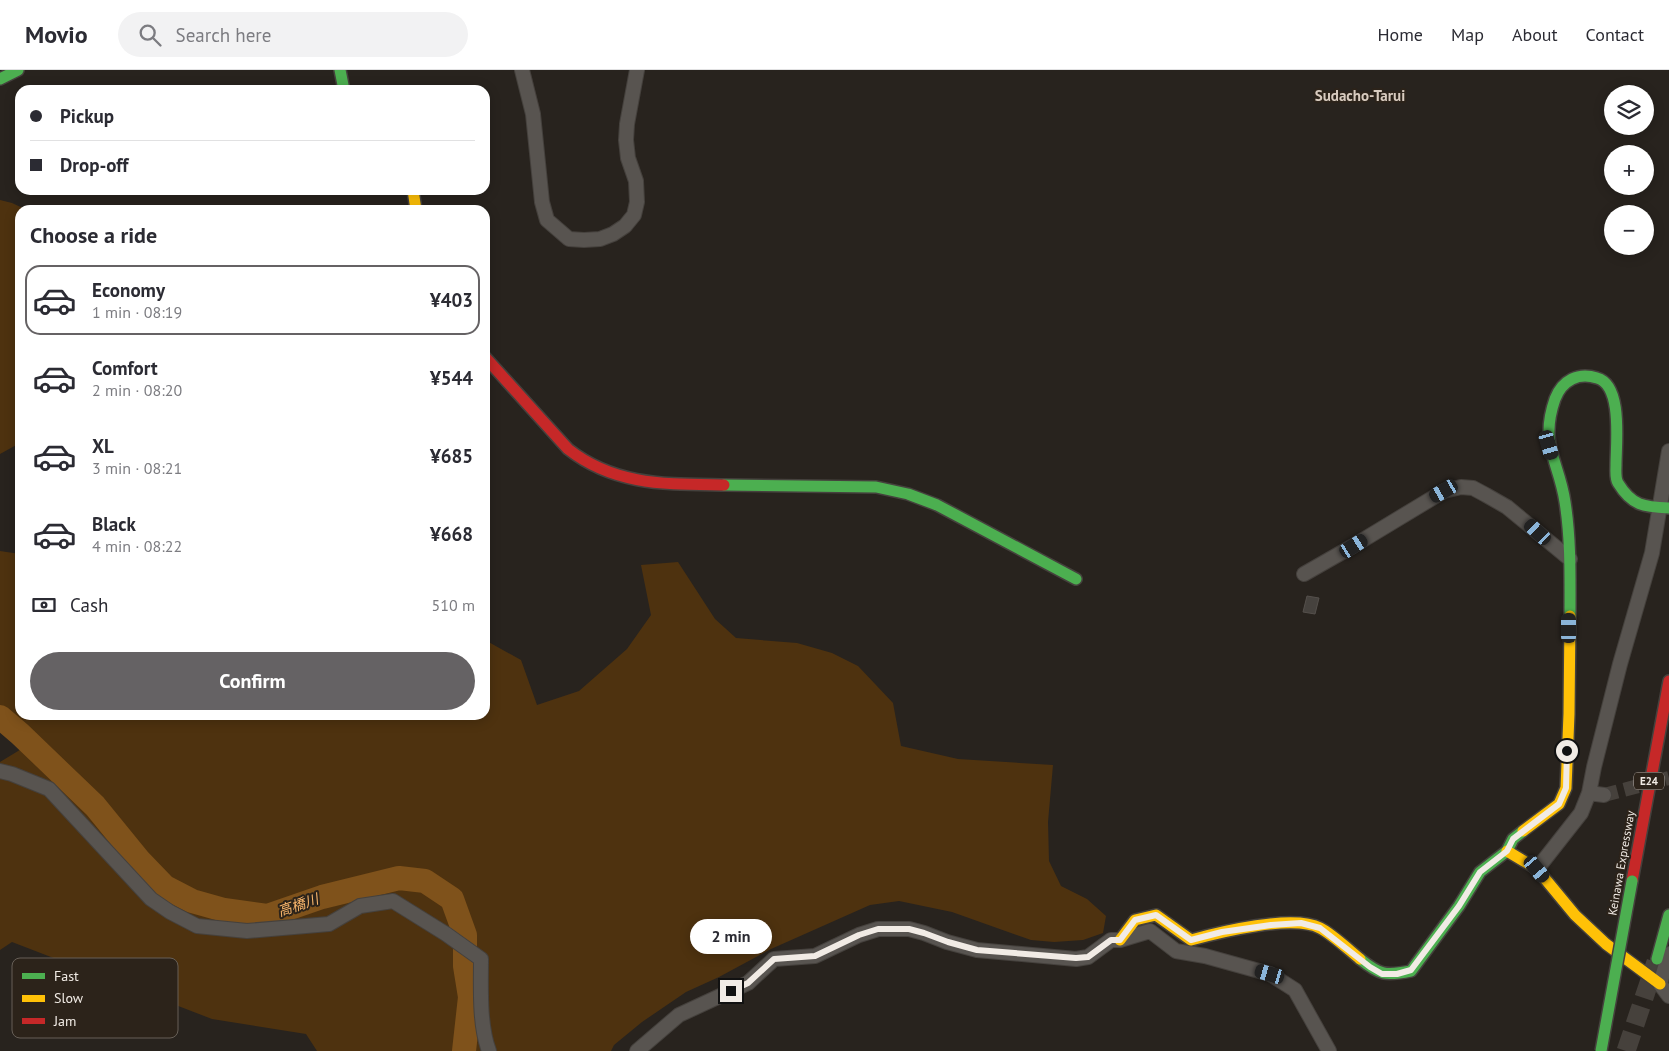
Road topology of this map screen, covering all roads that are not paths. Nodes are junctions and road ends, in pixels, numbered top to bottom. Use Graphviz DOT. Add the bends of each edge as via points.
graph roads {
  1 [pos="18,70"];
  2 [pos="340,70"];
  3 [pos="522,70"];
  4 [pos="638,70"];
  5 [pos="0,79"];
  6 [pos="343,85"];
  7 [pos="490,363"];
  8 [pos="1669,451"];
  9 [pos="1664,508"];
  10 [pos="1570,559"];
  11 [pos="1304,574"];
  12 [pos="1076,579"];
  13 [pos="1669,681"];
  14 [pos="0,771"];
  15 [pos="1589,793"];
  16 [pos="1604,795"];
  17 [pos="1507,851"];
  18 [pos="1537,869"];
  19 [pos="1669,915"];
  20 [pos="1120,940"];
  21 [pos="1663,956"];
  22 [pos="1660,984"];
  23 [pos="1669,996"];
  24 [pos="489,1051"];
  25 [pos="638,1051"];
  26 [pos="1329,1051"];
  27 [pos="1601,1051"];
  1 -- 5 [label="main road"];
  2 -- 6 [label="main road"];
  3 -- 4 [label="street" via="532,114 547,220 569,239 584,240 613,234 634,215 636,180 628,158 626,124"];
  7 -- 12 [label="main road" via="568,449 584,461 624,478 663,483 876,487 908,494 937,504"];
  8 -- 9 [label="street"];
  9 -- 10 [label="main road" via="1646,507 1635,502 1616,481 1615,401 1611,388 1602,379 1587,375 1572,378 1563,385 1549,420 1549,445 1565,501"];
  9 -- 15 [label="street" via="1620,664"];
  10 -- 11 [label="street" via="1507,507 1472,488 1461,487 1444,491"];
  10 -- 17 [label="main road" via="1566,788 1559,804 1513,839"];
  13 -- 27 [label="main road, Keinawa Expressway / E24, bridge"];
  14 -- 24 [label="street" via="49,789 151,899 197,926 247,931 329,924 360,906 393,901 481,959 485,1040"];
  15 -- 16 [label="street"];
  15 -- 18 [label="street" via="1581,813"];
  17 -- 18 [label="main road"];
  17 -- 20 [label="main road" via="1480,872 1411,970 1397,974 1382,974 1320,928 1301,923 1222,932 1191,940 1156,915 1135,920"];
  18 -- 22 [label="main road" via="1575,915 1606,944"];
  19 -- 21 [label="main road"];
  20 -- 25 [label="street" via="1111,940 1088,957 1076,958 977,950 909,929 878,929 815,956 774,959 748,983 679,1016"];
  20 -- 26 [label="street" via="1150,932 1176,951 1270,974 1295,990"];
  21 -- 22 [label="street"];
  22 -- 23 [label="street"];
}
